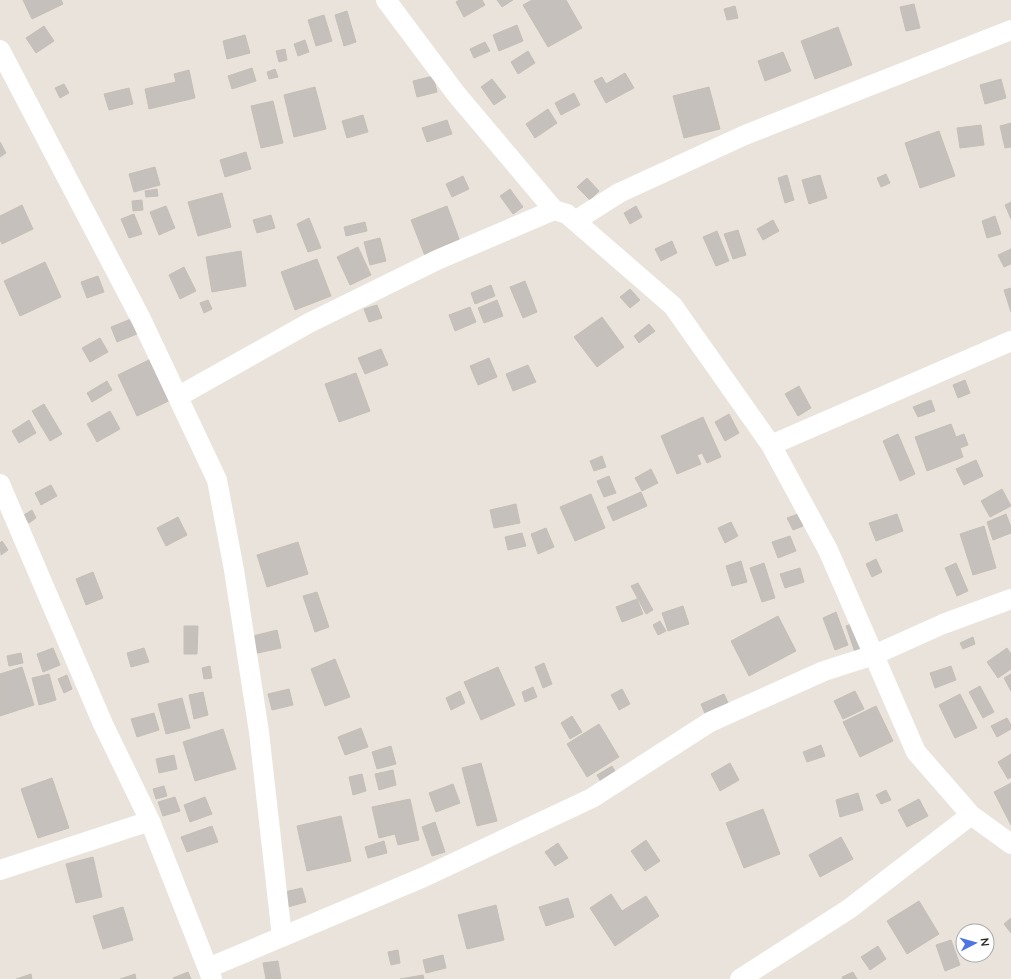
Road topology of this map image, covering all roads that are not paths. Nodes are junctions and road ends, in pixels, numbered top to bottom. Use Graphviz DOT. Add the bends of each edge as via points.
graph roads {
  1 [pos="386,0"];
  2 [pos="1011,30"];
  3 [pos="0,50"];
  4 [pos="554,210"];
  5 [pos="575,220"];
  6 [pos="1011,341"];
  7 [pos="179,396"];
  8 [pos="771,444"];
  9 [pos="0,484"];
  10 [pos="1011,599"];
  11 [pos="874,655"];
  12 [pos="971,815"];
  13 [pos="150,821"];
  14 [pos="1008,839"];
  15 [pos="0,870"];
  16 [pos="282,937"];
  17 [pos="210,973"];
  18 [pos="740,979"];
  1 -- 4 [label="street" via="457,95"];
  2 -- 5 [label="street" via="745,135 619,193"];
  3 -- 7 [label="street"];
  4 -- 5 [label="street"];
  4 -- 7 [label="street" via="437,260 309,323"];
  5 -- 8 [label="street" via="673,306"];
  6 -- 8 [label="street"];
  7 -- 16 [label="street" via="217,480 232,555 259,732"];
  8 -- 11 [label="street" via="828,550"];
  9 -- 13 [label="street" via="103,724"];
  10 -- 11 [label="street" via="943,624"];
  11 -- 12 [label="street" via="916,752"];
  11 -- 16 [label="street" via="824,671 710,722 592,798 424,877"];
  12 -- 14 [label="street"];
  12 -- 18 [label="street" via="849,909"];
  13 -- 15 [label="street"];
  13 -- 17 [label="street"];
  16 -- 17 [label="street"];
}
